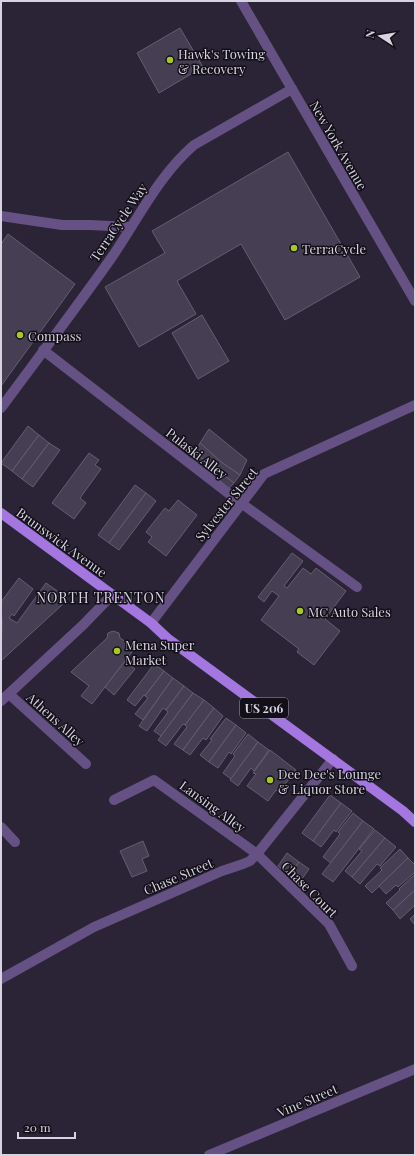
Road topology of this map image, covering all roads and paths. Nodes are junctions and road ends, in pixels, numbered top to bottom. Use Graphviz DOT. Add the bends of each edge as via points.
graph roads {
  1 [pos="241,1"];
  2 [pos="292,89"];
  3 [pos="1,216"];
  4 [pos="131,227"];
  5 [pos="415,301"];
  6 [pos="43,350"];
  7 [pos="415,405"];
  8 [pos="1,408"];
  9 [pos="241,504"];
  10 [pos="1,513"];
  11 [pos="357,587"];
  12 [pos="112,595"];
  13 [pos="151,623"];
  14 [pos="9,694"];
  15 [pos="1,701"];
  16 [pos="333,759"];
  17 [pos="86,764"];
  18 [pos="114,800"];
  19 [pos="415,822"];
  20 [pos="1,827"];
  21 [pos="15,842"];
  22 [pos="257,854"];
  23 [pos="352,966"];
  24 [pos="1,979"];
  25 [pos="415,1070"];
  26 [pos="209,1155"];
  1 -- 2 [label="street, New York Avenue"];
  2 -- 4 [label="street, TerraCycle Way" via="194,145 183,154 166,174"];
  2 -- 5 [label="street, New York Avenue"];
  3 -- 4 [label="street" via="62,225"];
  4 -- 6 [label="street, TerraCycle Way" via="112,257"];
  6 -- 8 [label="street, TerraCycle Way"];
  6 -- 9 [label="street, Pulaski Alley"];
  7 -- 9 [label="street, Sylvester Street" via="264,474"];
  9 -- 11 [label="street, Pulaski Alley"];
  9 -- 13 [label="street, Sylvester Street"];
  10 -- 12 [label="main road, Brunswick Avenue / US 206"];
  12 -- 13 [label="main road, Brunswick Avenue / US 206"];
  12 -- 14 [label="street"];
  13 -- 16 [label="main road, Brunswick Avenue / US 206" via="167,638"];
  14 -- 15 [label="street"];
  14 -- 17 [label="street, Athens Alley"];
  16 -- 19 [label="main road, Brunswick Avenue / US 206"];
  16 -- 22 [label="street, Chase Street"];
  18 -- 22 [label="street, Lansing Alley" via="154,780"];
  20 -- 21 [label="street"];
  22 -- 23 [label="street, Chase Court" via="329,924"];
  22 -- 24 [label="street, Chase Street" via="250,861 94,927"];
  25 -- 26 [label="street, Vine Street"];
}
